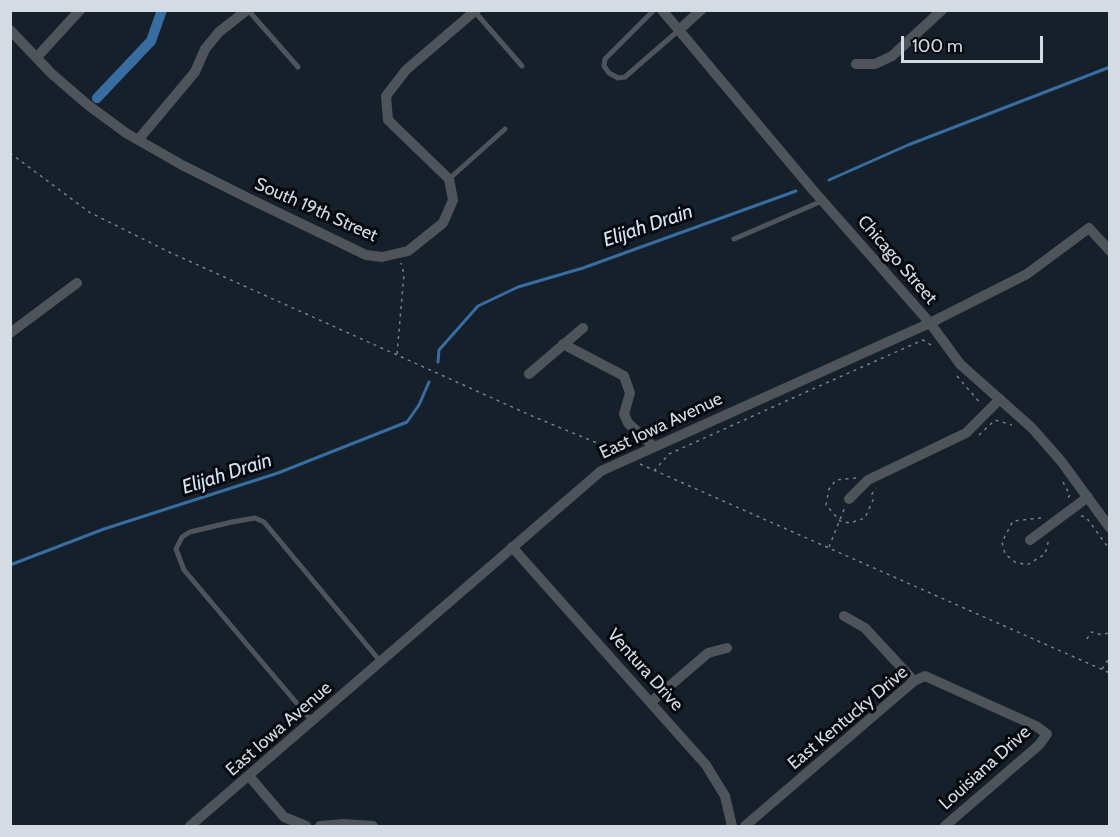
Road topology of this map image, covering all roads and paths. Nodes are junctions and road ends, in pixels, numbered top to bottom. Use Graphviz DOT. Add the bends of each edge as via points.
graph roads {
  1 [pos="80,10"];
  2 [pos="248,10"];
  3 [pos="654,10"];
  4 [pos="662,10"];
  5 [pos="701,10"];
  6 [pos="942,10"];
  7 [pos="475,11"];
  8 [pos="10,30"];
  9 [pos="678,30"];
  10 [pos="37,57"];
  11 [pos="856,64"];
  12 [pos="522,66"];
  13 [pos="298,67"];
  14 [pos="505,129"];
  15 [pos="138,140"];
  16 [pos="10,153"];
  17 [pos="449,179"];
  18 [pos="822,201"];
  19 [pos="734,239"];
  20 [pos="1110,251"];
  21 [pos="398,255"];
  22 [pos="77,283"];
  23 [pos="930,323"];
  24 [pos="583,328"];
  25 [pos="10,333"];
  26 [pos="563,344"];
  27 [pos="397,355"];
  28 [pos="529,374"];
  29 [pos="1000,399"];
  30 [pos="653,446"];
  31 [pos="624,452"];
  32 [pos="637,464"];
  33 [pos="1088,497"];
  34 [pos="849,499"];
  35 [pos="1110,528"];
  36 [pos="1030,540"];
  37 [pos="513,547"];
  38 [pos="829,548"];
  39 [pos="844,616"];
  40 [pos="1110,632"];
  41 [pos="1087,639"];
  42 [pos="727,648"];
  43 [pos="1110,657"];
  44 [pos="381,662"];
  45 [pos="1102,670"];
  46 [pos="1110,673"];
  47 [pos="914,681"];
  48 [pos="651,702"];
  49 [pos="312,722"];
  50 [pos="1047,734"];
  51 [pos="249,776"];
  52 [pos="190,826"];
  53 [pos="306,826"];
  54 [pos="320,826"];
  55 [pos="373,826"];
  56 [pos="732,826"];
  57 [pos="745,826"];
  58 [pos="945,826"];
  1 -- 10 [label="street"];
  2 -- 13 [label="lane"];
  2 -- 15 [label="street" via="219,32 205,49 195,72"];
  3 -- 9 [label="lane" via="605,58 604,66 609,73 626,77"];
  4 -- 9 [label="street, Chicago Street"];
  5 -- 9 [label="street"];
  6 -- 11 [label="street" via="892,56 875,64"];
  7 -- 12 [label="lane"];
  7 -- 17 [label="street" via="406,70 386,96 388,120"];
  8 -- 10 [label="street, South 19th Street"];
  9 -- 18 [label="street, Chicago Street"];
  10 -- 15 [label="street, South 19th Street" via="88,105"];
  14 -- 17 [label="lane"];
  15 -- 21 [label="street, South 19th Street" via="366,255"];
  16 -- 27 [label="path" via="89,212 168,252"];
  17 -- 21 [label="street" via="453,200 443,223"];
  18 -- 19 [label="lane"];
  18 -- 23 [label="street, Chicago Street"];
  20 -- 23 [label="street, East Iowa Avenue" via="1089,228 1027,274"];
  21 -- 27 [label="path" via="404,274"];
  22 -- 25 [label="street"];
  23 -- 29 [label="street, Chicago Street" via="960,364"];
  23 -- 30 [label="street, East Iowa Avenue"];
  24 -- 26 [label="street"];
  26 -- 28 [label="street"];
  26 -- 30 [label="street" via="624,376 630,393 624,414 628,423"];
  27 -- 31 [label="path" via="532,416"];
  29 -- 33 [label="street, Chicago Street" via="1032,428"];
  29 -- 34 [label="street" via="966,433 878,475"];
  30 -- 37 [label="street, East Iowa Avenue" via="601,471"];
  32 -- 38 [label="path"];
  33 -- 35 [label="street, Chicago Street"];
  33 -- 36 [label="street"];
  34 -- 38 [label="path"];
  37 -- 44 [label="street, East Iowa Avenue"];
  37 -- 48 [label="street, Ventura Drive"];
  38 -- 45 [label="path"];
  39 -- 47 [label="street" via="864,628"];
  40 -- 41 [label="path" via="1091,632"];
  42 -- 48 [label="street" via="708,653"];
  43 -- 45 [label="path"];
  44 -- 49 [label="street, East Iowa Avenue"];
  44 -- 49 [label="lane" via="264,522 255,518 232,522 182,537 176,549 184,570"];
  45 -- 46 [label="path"];
  47 -- 50 [label="street, East Kentucky Drive" via="925,676"];
  47 -- 57 [label="street, East Kentucky Drive"];
  48 -- 56 [label="street, Ventura Drive" via="716,779 725,796"];
  49 -- 51 [label="street, East Iowa Avenue"];
  50 -- 58 [label="street, Louisiana Drive"];
  51 -- 52 [label="street, East Iowa Avenue"];
  51 -- 53 [label="street" via="284,817"];
  54 -- 55 [label="street"];
}
